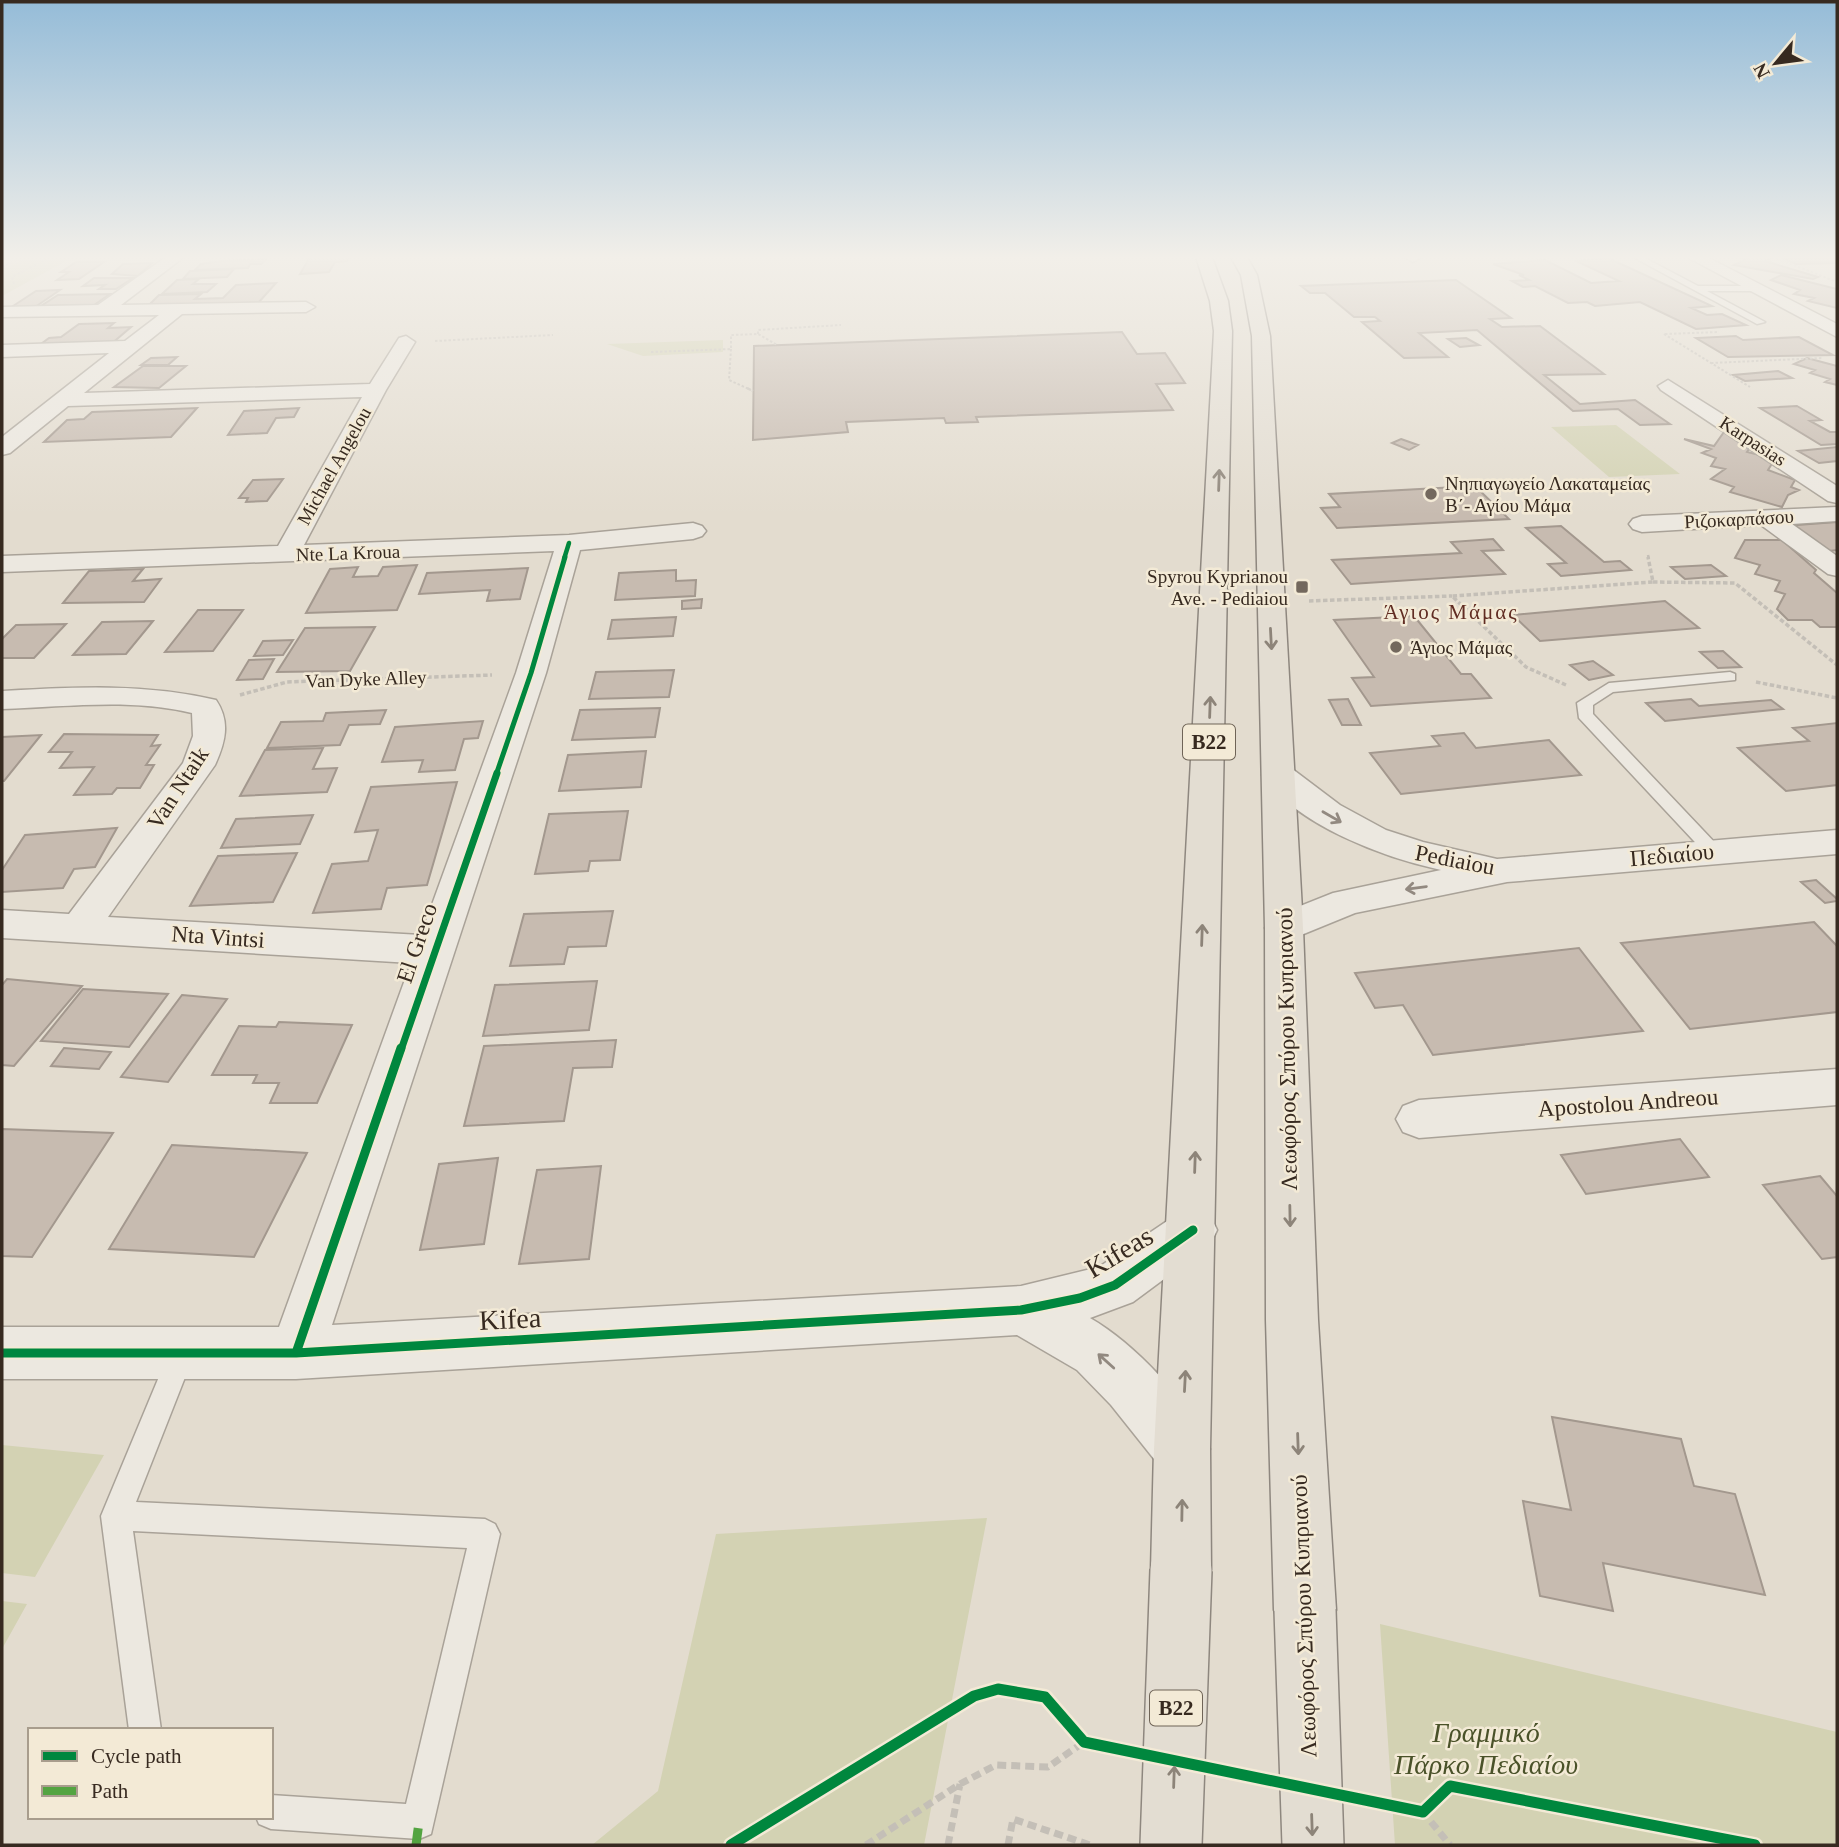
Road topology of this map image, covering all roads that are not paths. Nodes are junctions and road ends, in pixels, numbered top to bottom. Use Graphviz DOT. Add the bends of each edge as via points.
graph roads {
  1 [pos="135,343"];
  2 [pos="405,343"];
  3 [pos="1223,343"];
  4 [pos="1261,343"];
  5 [pos="130,347"];
  6 [pos="2,351"];
  7 [pos="1668,386"];
  8 [pos="376,390"];
  9 [pos="63,400"];
  10 [pos="2,448"];
  11 [pos="1837,496"];
  12 [pos="1837,514"];
  13 [pos="1766,517"];
  14 [pos="1642,524"];
  15 [pos="693,531"];
  16 [pos="569,543"];
  17 [pos="286,555"];
  18 [pos="2,564"];
  19 [pos="1837,568"];
  20 [pos="1730,677"];
  21 [pos="2,700"];
  22 [pos="1279,775"];
  23 [pos="1837,842"];
  24 [pos="1713,852"];
  25 [pos="1507,870"];
  26 [pos="2,924"];
  27 [pos="80,928"];
  28 [pos="1284,928"];
  29 [pos="435,950"];
  30 [pos="1837,1087"];
  31 [pos="1419,1119"];
  32 [pos="1193,1230"];
  33 [pos="1021,1310"];
  34 [pos="2,1353"];
  35 [pos="181,1353"];
  36 [pos="296,1353"];
  37 [pos="1182,1449"];
  38 [pos="116,1516"];
  39 [pos="145,1728"];
  40 [pos="273,1812"];
  41 [pos="1171,1845"];
  42 [pos="1313,1845"];
  1 -- 5 [label="street"];
  2 -- 8 [label="street, Michael Angelou"];
  32 -- 3 [label="main road, B22, one-way"];
  4 -- 22 [label="main road, Λεωφόρος Σπύρου Κυπριανού, one-way"];
  5 -- 6 [label="street"];
  5 -- 9 [label="street"];
  7 -- 11 [label="street, Karpasias"];
  8 -- 9 [label="street"];
  8 -- 17 [label="street, Michael Angelou"];
  9 -- 10 [label="street"];
  12 -- 13 [label="street, Ριζοκαρπάσου"];
  13 -- 14 [label="street, Ριζοκαρπάσου"];
  13 -- 19 [label="street"];
  15 -- 16 [label="street, Nte La Kroua"];
  16 -- 17 [label="street, Nte La Kroua"];
  16 -- 29 [label="street, El Greco" via="531,673"];
  17 -- 18 [label="street, Nte La Kroua"];
  20 -- 24 [label="lane" via="1609,688 1585,703 1585,715"];
  21 -- 27 [label="street, Van Ntaik" via="141,695 179,699 205,707 212,723 209,745 198,765"];
  22 -- 25 [label="street, Pediaiou, one-way" via="1323,812 1376,841 1422,856"];
  22 -- 28 [label="main road, Λεωφόρος Σπύρου Κυπριανού"];
  23 -- 24 [label="street, Πεδιαίου"];
  24 -- 25 [label="street, Πεδιαίου"];
  25 -- 28 [label="street, Pediaiou, one-way" via="1354,900"];
  26 -- 27 [label="street, Nta Vintsi"];
  27 -- 29 [label="street, Nta Vintsi"];
  28 -- 42 [label="main road, Λεωφόρος Σπύρου Κυπριανού, one-way, bridge" via="1292,1320"];
  29 -- 36 [label="street, El Greco"];
  30 -- 31 [label="street, Apostolou Andreou"];
  32 -- 33 [label="street, Kifeas" via="1115,1286"];
  37 -- 32 [label="main road, B22, one-way"];
  33 -- 36 [label="street, Kifea"];
  37 -- 33 [label="street, one-way" via="1121,1374 1095,1351"];
  34 -- 35 [label="street, Kifea"];
  35 -- 36 [label="street, Kifea"];
  35 -- 38 [label="lane"];
  41 -- 37 [label="main road, B22, one-way, bridge"];
  38 -- 39 [label="lane"];
  38 -- 40 [label="lane" via="485,1534 419,1822"];
}
